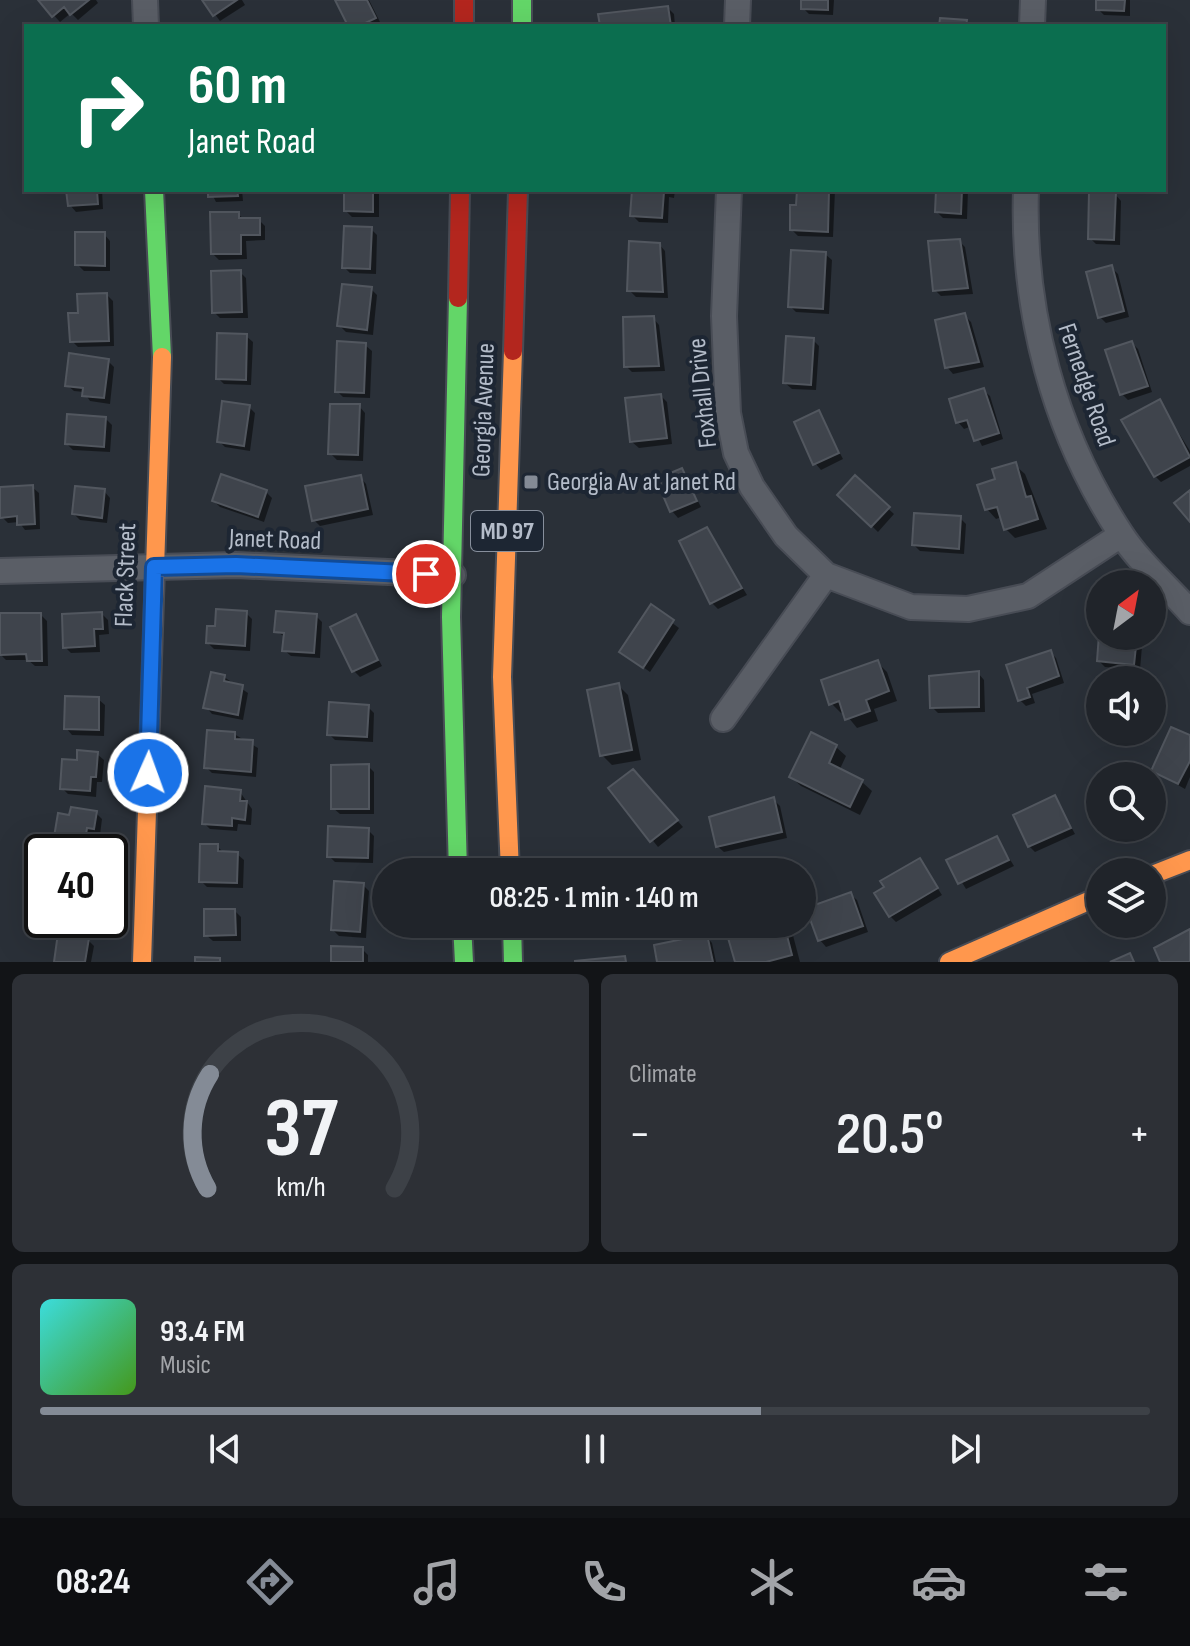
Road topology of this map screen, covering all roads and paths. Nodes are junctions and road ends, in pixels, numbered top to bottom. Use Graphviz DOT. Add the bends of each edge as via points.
graph roads {
  1 [pos="145,0"];
  2 [pos="464,0"];
  3 [pos="522,0"];
  4 [pos="738,0"];
  5 [pos="1033,0"];
  6 [pos="146,24"];
  7 [pos="464,24"];
  8 [pos="522,24"];
  9 [pos="737,24"];
  10 [pos="1032,24"];
  11 [pos="154,192"];
  12 [pos="460,192"];
  13 [pos="518,192"];
  14 [pos="729,192"];
  15 [pos="1026,192"];
  16 [pos="1121,535"];
  17 [pos="154,567"];
  18 [pos="0,571"];
  19 [pos="453,575"];
  20 [pos="826,575"];
  21 [pos="1190,612"];
  22 [pos="723,719"];
  23 [pos="457,858"];
  24 [pos="509,858"];
  25 [pos="1190,860"];
  26 [pos="1166,869"];
  27 [pos="1086,902"];
  28 [pos="463,938"];
  29 [pos="512,938"];
  30 [pos="142,962"];
  31 [pos="464,962"];
  32 [pos="513,962"];
  33 [pos="949,962"];
  1 -- 6 [label="street"];
  2 -- 7 [label="main road"];
  3 -- 8 [label="main road"];
  4 -- 9 [label="street"];
  5 -- 10 [label="street"];
  11 -- 17 [label="main road, Flack Street" via="162,359"];
  12 -- 19 [label="main road, Georgia Avenue / MD 97"];
  13 -- 24 [label="main road, Georgia Avenue / MD 97" via="502,677"];
  14 -- 20 [label="street, Foxhall Drive" via="724,316 728,413 736,453 786,536"];
  15 -- 16 [label="street, Fernedge Road" via="1024,239 1035,330 1068,436"];
  16 -- 20 [label="street, Foxhall Drive" via="1028,596 968,609 911,607"];
  16 -- 21 [label="street, Fernedge Road"];
  17 -- 18 [label="street, Janet Road"];
  17 -- 19 [label="street, Janet Road" via="236,565"];
  17 -- 30 [label="main road, Flack Street"];
  19 -- 23 [label="main road, Georgia Avenue / MD 97"];
  20 -- 22 [label="street"];
  25 -- 26 [label="main road"];
  27 -- 33 [label="main road"];
  28 -- 31 [label="main road"];
  29 -- 32 [label="main road"];
}
